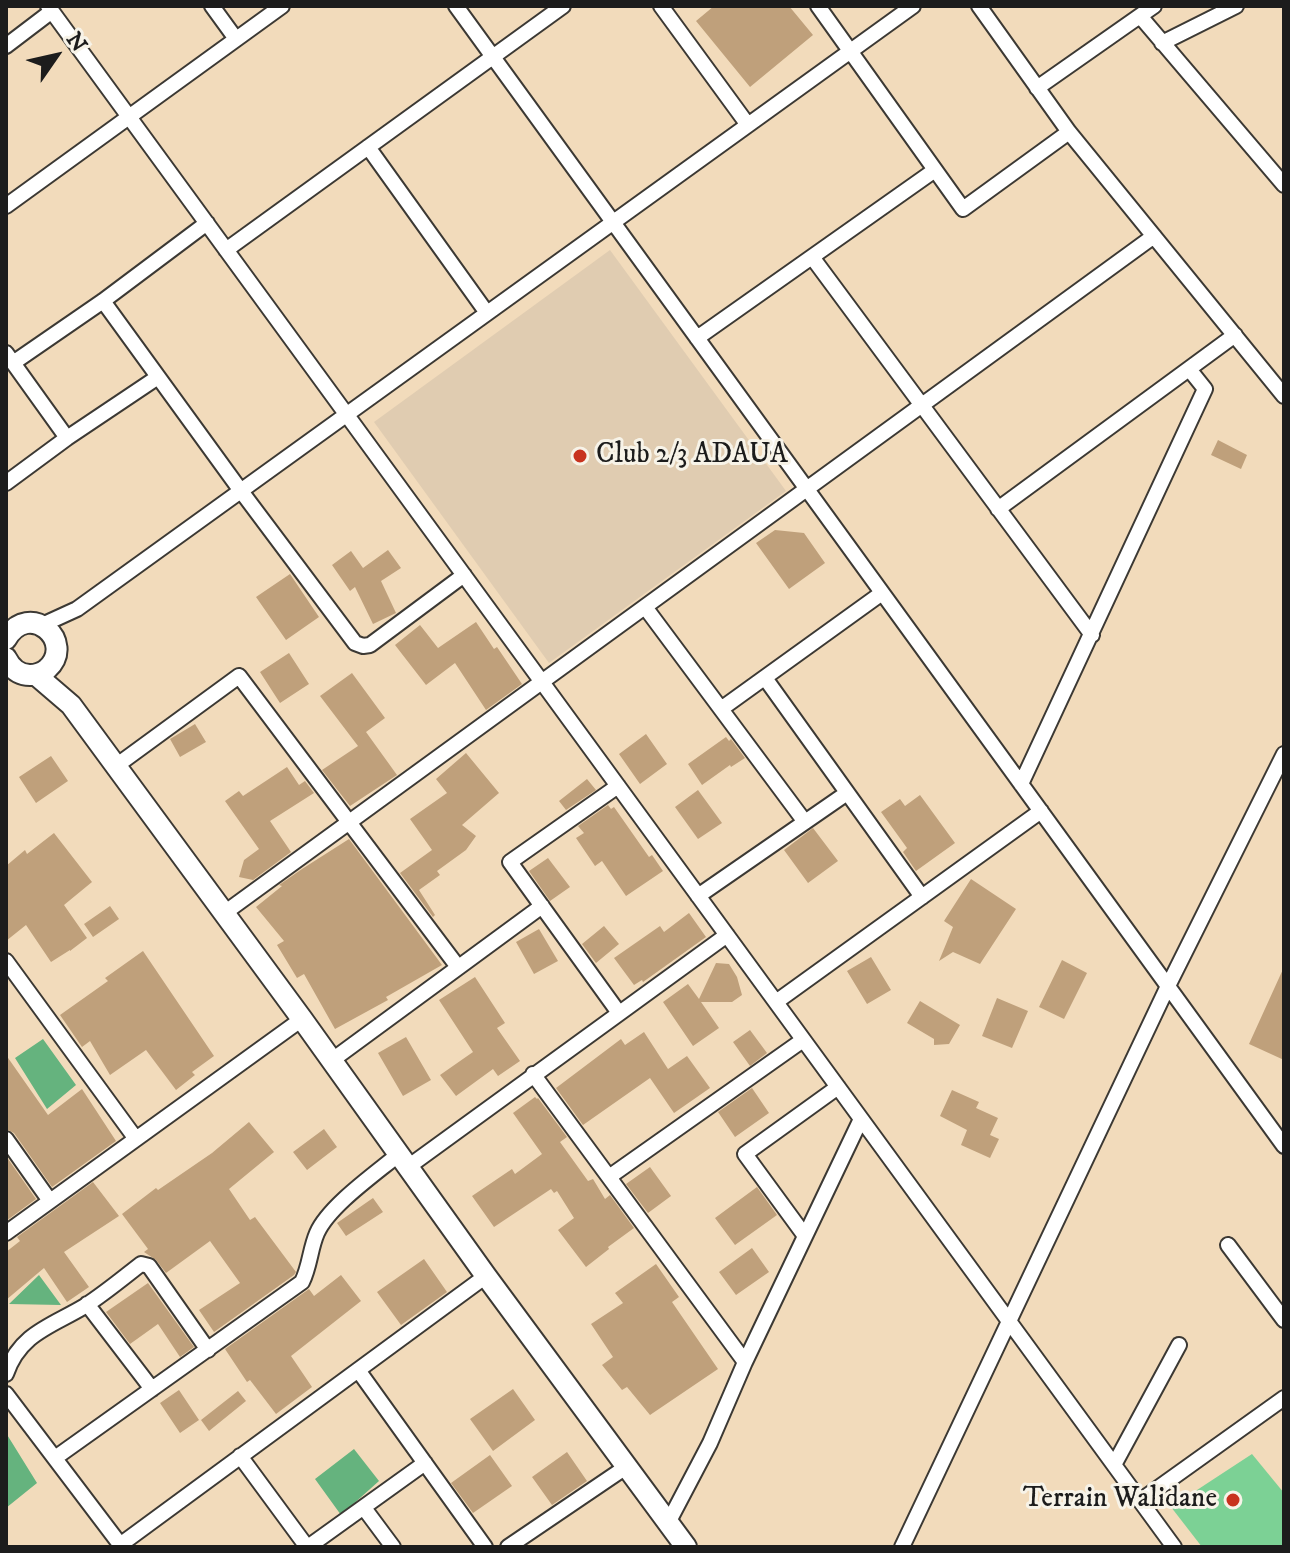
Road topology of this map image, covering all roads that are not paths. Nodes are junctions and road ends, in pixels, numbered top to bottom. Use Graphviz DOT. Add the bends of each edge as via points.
graph roads {
  1 [pos="212,6"];
  2 [pos="282,6"];
  3 [pos="456,6"];
  4 [pos="563,6"];
  5 [pos="661,6"];
  6 [pos="818,6"];
  7 [pos="913,6"];
  8 [pos="979,6"];
  9 [pos="1154,6"];
  10 [pos="1236,6"];
  11 [pos="50,9"];
  12 [pos="1140,16"];
  13 [pos="236,39"];
  14 [pos="1162,43"];
  15 [pos="6,46"];
  16 [pos="850,51"];
  17 [pos="493,57"];
  18 [pos="1037,88"];
  19 [pos="129,117"];
  20 [pos="748,125"];
  21 [pos="1069,132"];
  22 [pos="368,147"];
  23 [pos="935,170"];
  24 [pos="1284,185"];
  25 [pos="6,206"];
  26 [pos="207,223"];
  27 [pos="613,223"];
  28 [pos="1154,236"];
  29 [pos="226,250"];
  30 [pos="812,257"];
  31 [pos="103,301"];
  32 [pos="487,313"];
  33 [pos="1235,335"];
  34 [pos="697,338"];
  35 [pos="10,358"];
  36 [pos="1189,369"];
  37 [pos="158,377"];
  38 [pos="1284,396"];
  39 [pos="922,405"];
  40 [pos="347,415"];
  41 [pos="67,438"];
  42 [pos="6,483"];
  43 [pos="807,489"];
  44 [pos="241,491"];
  45 [pos="998,509"];
  46 [pos="464,575"];
  47 [pos="882,593"];
  48 [pos="645,607"];
  49 [pos="77,609"];
  50 [pos="42,625"];
  51 [pos="10,628"];
  52 [pos="1092,635"];
  53 [pos="55,652"];
  54 [pos="17,671"];
  55 [pos="765,678"];
  56 [pos="542,682"];
  57 [pos="71,705"];
  58 [pos="721,709"];
  59 [pos="1284,754"];
  60 [pos="116,766"];
  61 [pos="1021,784"];
  62 [pos="618,786"];
  63 [pos="847,793"];
  64 [pos="1041,811"];
  65 [pos="349,822"];
  66 [pos="805,822"];
  67 [pos="698,896"];
  68 [pos="922,897"];
  69 [pos="542,906"];
  70 [pos="223,914"];
  71 [pos="727,935"];
  72 [pos="6,961"];
  73 [pos="458,967"];
  74 [pos="1168,986"];
  75 [pos="776,1002"];
  76 [pos="619,1013"];
  77 [pos="302,1019"];
  78 [pos="803,1040"];
  79 [pos="331,1061"];
  80 [pos="533,1074"];
  81 [pos="838,1087"];
  82 [pos="861,1119"];
  83 [pos="6,1139"];
  84 [pos="136,1139"];
  85 [pos="1283,1141"];
  86 [pos="403,1160"];
  87 [pos="609,1177"];
  88 [pos="50,1201"];
  89 [pos="6,1233"];
  90 [pos="805,1236"];
  91 [pos="1228,1245"];
  92 [pos="486,1276"];
  93 [pos="87,1304"];
  94 [pos="1284,1320"];
  95 [pos="1010,1323"];
  96 [pos="1179,1345"];
  97 [pos="208,1350"];
  98 [pos="745,1362"];
  99 [pos="358,1370"];
  100 [pos="6,1374"];
  101 [pos="152,1389"];
  102 [pos="6,1394"];
  103 [pos="1284,1398"];
  104 [pos="240,1456"];
  105 [pos="55,1458"];
  106 [pos="425,1463"];
  107 [pos="1114,1465"];
  108 [pos="626,1467"];
  109 [pos="1140,1501"];
  110 [pos="364,1508"];
  111 [pos="668,1523"];
  112 [pos="1167,1543"];
  113 [pos="121,1546"];
  114 [pos="308,1547"];
  115 [pos="393,1547"];
  116 [pos="485,1547"];
  117 [pos="508,1547"];
  118 [pos="686,1547"];
  119 [pos="902,1547"];
  1 -- 13 [label="street"];
  2 -- 13 [label="street"];
  3 -- 17 [label="street"];
  4 -- 17 [label="street"];
  5 -- 20 [label="street"];
  6 -- 16 [label="street"];
  7 -- 16 [label="street"];
  8 -- 18 [label="street"];
  9 -- 12 [label="street"];
  10 -- 14 [label="street"];
  11 -- 15 [label="street"];
  11 -- 19 [label="street"];
  12 -- 14 [label="street"];
  12 -- 18 [label="street"];
  13 -- 19 [label="street"];
  14 -- 24 [label="street"];
  16 -- 20 [label="street"];
  16 -- 23 [label="street"];
  17 -- 22 [label="street"];
  17 -- 27 [label="street"];
  18 -- 21 [label="street"];
  19 -- 25 [label="street"];
  19 -- 26 [label="street"];
  20 -- 27 [label="street"];
  21 -- 23 [label="street" via="963,209"];
  21 -- 28 [label="street"];
  22 -- 29 [label="street"];
  22 -- 32 [label="street"];
  23 -- 30 [label="street"];
  26 -- 29 [label="street"];
  26 -- 31 [label="street"];
  27 -- 32 [label="street"];
  27 -- 34 [label="street"];
  28 -- 33 [label="street"];
  28 -- 39 [label="street"];
  29 -- 40 [label="street"];
  30 -- 34 [label="street"];
  30 -- 39 [label="street"];
  31 -- 35 [label="street"];
  31 -- 37 [label="street"];
  32 -- 40 [label="street"];
  33 -- 36 [label="street"];
  33 -- 38 [label="street"];
  34 -- 43 [label="street"];
  35 -- 41 [label="street"];
  36 -- 45 [label="street"];
  36 -- 52 [label="street" via="1205,389"];
  37 -- 41 [label="street"];
  37 -- 44 [label="street"];
  39 -- 43 [label="street"];
  39 -- 45 [label="street"];
  40 -- 44 [label="street"];
  40 -- 46 [label="street"];
  41 -- 42 [label="street"];
  43 -- 47 [label="street"];
  43 -- 48 [label="street"];
  44 -- 46 [label="street" via="355,643 370,645"];
  44 -- 49 [label="street"];
  45 -- 52 [label="street"];
  46 -- 56 [label="street"];
  47 -- 55 [label="street"];
  47 -- 61 [label="street"];
  48 -- 56 [label="street"];
  48 -- 58 [label="street"];
  49 -- 50 [label="street"];
  49 -- 53 [label="street"];
  50 -- 51 [label="street"];
  50 -- 53 [label="street" via="53,636"];
  52 -- 61 [label="street"];
  53 -- 54 [label="street" via="43,672"];
  53 -- 57 [label="street"];
  54 -- 57 [label="street"];
  55 -- 58 [label="street"];
  55 -- 63 [label="street"];
  56 -- 62 [label="street"];
  56 -- 65 [label="street"];
  57 -- 60 [label="street"];
  58 -- 66 [label="street"];
  59 -- 74 [label="street"];
  60 -- 65 [label="street" via="239,676"];
  60 -- 70 [label="street"];
  61 -- 64 [label="street"];
  62 -- 67 [label="street"];
  62 -- 69 [label="street" via="510,862"];
  63 -- 66 [label="street"];
  63 -- 68 [label="street"];
  64 -- 68 [label="street"];
  64 -- 74 [label="street"];
  65 -- 70 [label="street"];
  65 -- 73 [label="street"];
  66 -- 67 [label="street"];
  67 -- 71 [label="street"];
  68 -- 75 [label="street"];
  69 -- 73 [label="street"];
  69 -- 76 [label="street"];
  70 -- 77 [label="street"];
  71 -- 75 [label="street"];
  71 -- 76 [label="street"];
  72 -- 84 [label="street"];
  73 -- 79 [label="street"];
  74 -- 85 [label="street"];
  74 -- 95 [label="street"];
  75 -- 78 [label="street"];
  76 -- 80 [label="street"];
  77 -- 79 [label="street"];
  77 -- 84 [label="street"];
  78 -- 81 [label="street"];
  78 -- 87 [label="street"];
  79 -- 86 [label="street"];
  80 -- 86 [label="street"];
  80 -- 87 [label="street"];
  81 -- 82 [label="street"];
  81 -- 90 [label="street" via="745,1154"];
  82 -- 90 [label="street"];
  82 -- 95 [label="street"];
  83 -- 88 [label="street"];
  84 -- 88 [label="street"];
  86 -- 92 [label="street"];
  86 -- 97 [label="street" via="331,1212 317,1233 302,1282"];
  87 -- 98 [label="street"];
  88 -- 89 [label="street"];
  90 -- 98 [label="street"];
  91 -- 94 [label="street"];
  92 -- 99 [label="street"];
  92 -- 108 [label="street"];
  93 -- 97 [label="street" via="146,1264"];
  93 -- 100 [label="street" via="21,1345"];
  93 -- 101 [label="street"];
  95 -- 107 [label="street"];
  95 -- 119 [label="street"];
  96 -- 107 [label="street"];
  97 -- 101 [label="street"];
  98 -- 111 [label="street"];
  99 -- 104 [label="street"];
  99 -- 106 [label="street"];
  101 -- 105 [label="street"];
  102 -- 105 [label="street"];
  103 -- 109 [label="street"];
  104 -- 113 [label="street"];
  104 -- 114 [label="street"];
  105 -- 113 [label="street"];
  106 -- 110 [label="street"];
  106 -- 116 [label="street"];
  107 -- 109 [label="street"];
  108 -- 111 [label="street"];
  108 -- 117 [label="street"];
  109 -- 112 [label="street"];
  110 -- 114 [label="street"];
  110 -- 115 [label="street"];
  111 -- 118 [label="street"];
}
